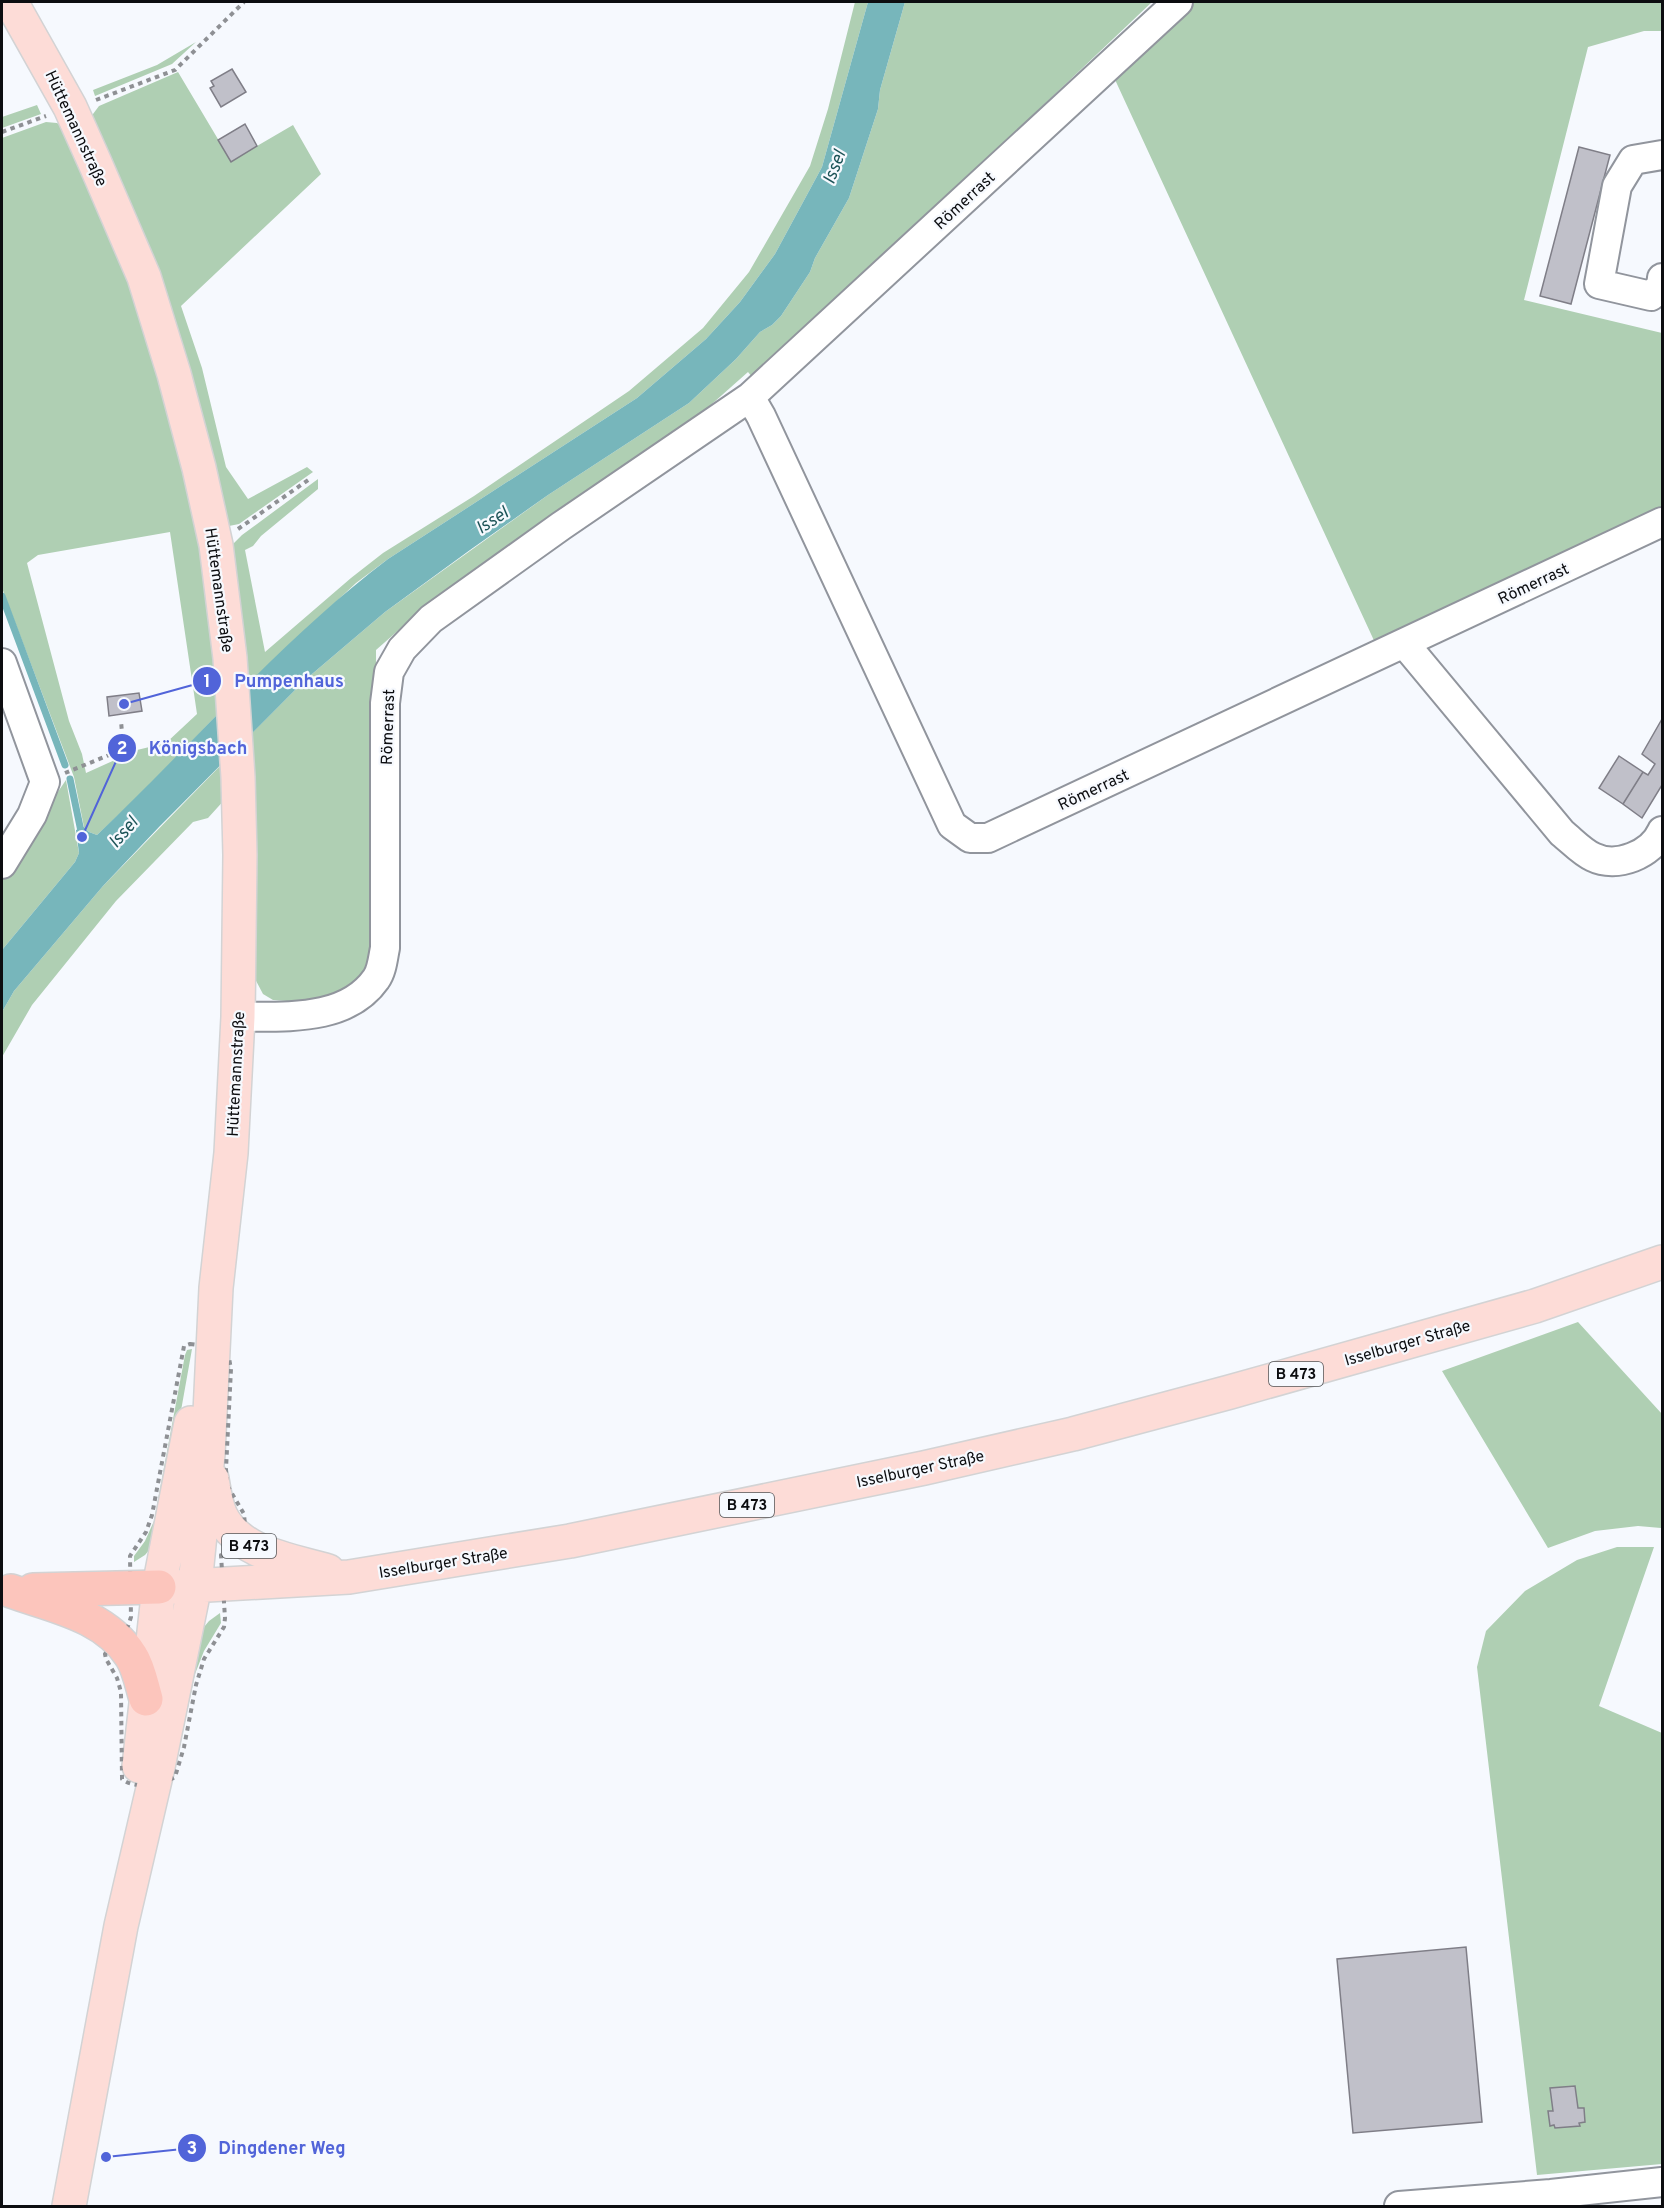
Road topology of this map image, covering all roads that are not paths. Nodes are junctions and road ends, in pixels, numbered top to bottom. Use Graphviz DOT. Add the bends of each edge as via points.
graph roads {
  1 [pos="11,2"];
  2 [pos="1178,2"];
  3 [pos="1662,155"];
  4 [pos="1662,278"];
  5 [pos="750,397"];
  6 [pos="1662,522"];
  7 [pos="1404,643"];
  8 [pos="2,663"];
  9 [pos="1662,831"];
  10 [pos="2,864"];
  11 [pos="238,1017"];
  12 [pos="1662,1262"];
  13 [pos="216,1288"];
  14 [pos="208,1454"];
  15 [pos="349,1577"];
  16 [pos="195,1585"];
  17 [pos="159,1587"];
  18 [pos="6,1591"];
  19 [pos="146,1700"];
  20 [pos="121,1926"];
  21 [pos="1662,2182"];
  22 [pos="69,2206"];
  23 [pos="1399,2206"];
  1 -- 11 [label="main road, Hüttemannstraße" via="70,107 144,277 199,468 216,545 230,658 240,855"];
  2 -- 5 [label="street, Römerrast"];
  3 -- 4 [label="street" via="1633,160 1617,186 1599,284 1651,296"];
  5 -- 7 [label="street, Römerrast" via="952,825 970,838 988,838"];
  5 -- 11 [label="street, Römerrast" via="431,619 402,649 389,672 385,703 386,948 377,978 352,1002 310,1016"];
  6 -- 7 [label="street, Römerrast"];
  7 -- 9 [label="street" via="1562,833 1593,858 1616,861 1634,857 1658,840"];
  8 -- 10 [label="street" via="45,782 32,815"];
  11 -- 13 [label="main road, Hüttemannstraße" via="231,1153"];
  12 -- 15 [label="main road, Isselburger Straße / B 473" via="1535,1306 1073,1434 582,1539"];
  13 -- 14 [label="main road, Hüttemannstraße"];
  13 -- 17 [label="main road, Hüttemannstraße"];
  14 -- 15 [label="main road, B 473" via="220,1515 237,1536 249,1546"];
  14 -- 16 [label="main road, Hüttemannstraße"];
  15 -- 16 [label="main road, Isselburger Straße / B 473"];
  16 -- 17 [label="main road, Isselburger Straße / B 473"];
  16 -- 20 [label="main road, Hüttemannstraße"];
  17 -- 18 [label="highway, B 473"];
  17 -- 19 [label="main road, Hüttemannstraße"];
  18 -- 19 [label="highway, B 473" via="92,1619 118,1639 132,1657"];
  19 -- 20 [label="main road, Hüttemannstraße"];
  20 -- 22 [label="main road"];
  21 -- 23 [label="street"];
}
